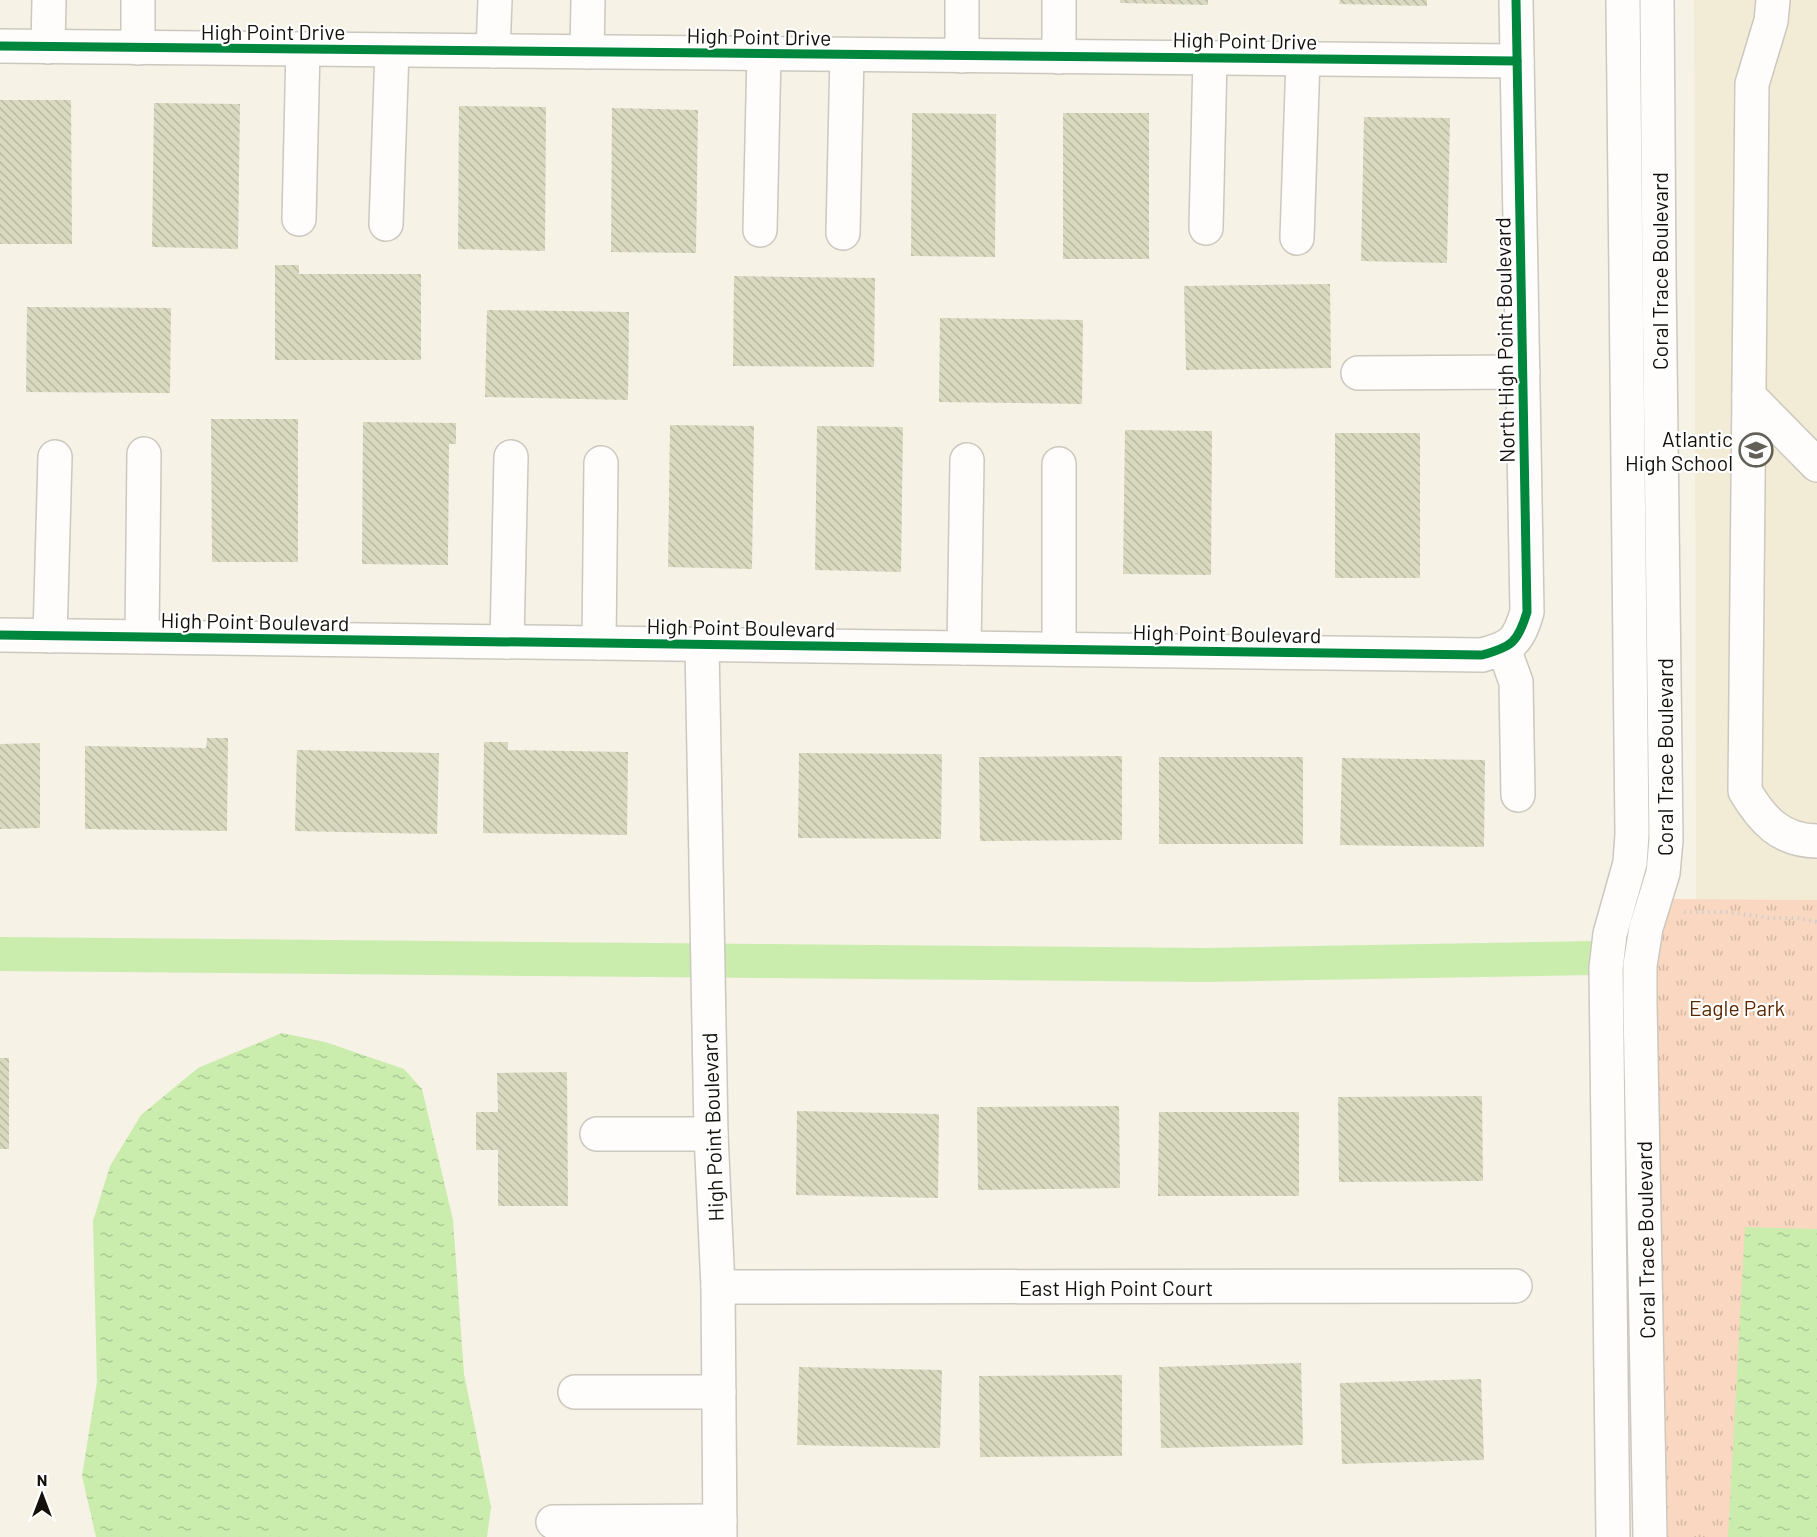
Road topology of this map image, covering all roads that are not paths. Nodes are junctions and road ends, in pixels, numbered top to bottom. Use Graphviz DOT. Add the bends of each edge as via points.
graph roads {
  1 [pos="49,0"];
  2 [pos="138,0"];
  3 [pos="495,0"];
  4 [pos="588,0"];
  5 [pos="962,0"];
  6 [pos="1059,0"];
  7 [pos="1516,0"];
  8 [pos="1623,0"];
  9 [pos="1658,0"];
  10 [pos="1773,0"];
  11 [pos="0,46"];
  12 [pos="48,47"];
  13 [pos="138,48"];
  14 [pos="303,49"];
  15 [pos="392,50"];
  16 [pos="493,51"];
  17 [pos="587,52"];
  18 [pos="764,54"];
  19 [pos="847,55"];
  20 [pos="962,56"];
  21 [pos="1059,57"];
  22 [pos="1210,58"];
  23 [pos="1303,59"];
  24 [pos="1517,61"];
  25 [pos="299,219"];
  26 [pos="386,224"];
  27 [pos="1206,228"];
  28 [pos="760,230"];
  29 [pos="843,233"];
  30 [pos="1297,238"];
  31 [pos="1659,275"];
  32 [pos="1626,279"];
  33 [pos="1522,372"];
  34 [pos="1358,373"];
  35 [pos="1749,396"];
  36 [pos="144,454"];
  37 [pos="56,457"];
  38 [pos="511,457"];
  39 [pos="968,460"];
  40 [pos="601,463"];
  41 [pos="1059,464"];
  42 [pos="1817,465"];
  43 [pos="0,635"];
  44 [pos="50,636"];
  45 [pos="142,638"];
  46 [pos="507,642"];
  47 [pos="599,643"];
  48 [pos="702,645"];
  49 [pos="964,648"];
  50 [pos="1059,649"];
  51 [pos="1493,652"];
  52 [pos="1518,795"];
  53 [pos="1817,841"];
  54 [pos="1608,1067"];
  55 [pos="1641,1067"];
  56 [pos="597,1134"];
  57 [pos="711,1134"];
  58 [pos="1515,1286"];
  59 [pos="718,1287"];
  60 [pos="575,1392"];
  61 [pos="718,1392"];
  62 [pos="553,1522"];
  63 [pos="1613,1524"];
  64 [pos="1650,1524"];
  65 [pos="720,1529"];
  1 -- 12 [label="street"];
  2 -- 13 [label="street"];
  3 -- 16 [label="street"];
  4 -- 17 [label="street"];
  5 -- 20 [label="street"];
  6 -- 21 [label="street"];
  7 -- 24 [label="street, North High Point Boulevard"];
  8 -- 32 [label="street, Coral Trace Boulevard"];
  9 -- 31 [label="street, Coral Trace Boulevard"];
  10 -- 35 [label="street" via="1772,21 1752,84"];
  11 -- 12 [label="street, High Point Drive"];
  12 -- 13 [label="street, High Point Drive"];
  13 -- 14 [label="street, High Point Drive"];
  14 -- 15 [label="street, High Point Drive"];
  14 -- 25 [label="street"];
  15 -- 16 [label="street, High Point Drive"];
  15 -- 26 [label="street"];
  16 -- 17 [label="street, High Point Drive"];
  17 -- 18 [label="street, High Point Drive"];
  18 -- 19 [label="street, High Point Drive"];
  18 -- 28 [label="street"];
  19 -- 20 [label="street, High Point Drive"];
  19 -- 29 [label="street"];
  20 -- 21 [label="street, High Point Drive"];
  21 -- 22 [label="street, High Point Drive"];
  22 -- 23 [label="street, High Point Drive"];
  22 -- 27 [label="street"];
  23 -- 24 [label="street, High Point Drive"];
  23 -- 30 [label="street"];
  24 -- 33 [label="street, North High Point Boulevard"];
  31 -- 32 [label="street"];
  31 -- 55 [label="street, Coral Trace Boulevard" via="1666,840 1664,873 1646,928 1640,965"];
  32 -- 54 [label="street, Coral Trace Boulevard" via="1632,834 1630,863 1610,934 1606,968"];
  33 -- 34 [label="street"];
  33 -- 51 [label="street, North High Point Boulevard" via="1527,612 1521,634"];
  35 -- 42 [label="street"];
  35 -- 53 [label="street" via="1745,791 1775,829 1792,837"];
  36 -- 45 [label="street"];
  37 -- 44 [label="street"];
  38 -- 46 [label="street"];
  39 -- 49 [label="street"];
  40 -- 47 [label="street"];
  41 -- 50 [label="street"];
  43 -- 44 [label="street, High Point Boulevard"];
  44 -- 45 [label="street, High Point Boulevard"];
  45 -- 46 [label="street, High Point Boulevard"];
  46 -- 47 [label="street, High Point Boulevard"];
  47 -- 48 [label="street, High Point Boulevard"];
  48 -- 49 [label="street, High Point Boulevard"];
  48 -- 57 [label="street, High Point Boulevard"];
  49 -- 50 [label="street, High Point Boulevard"];
  50 -- 51 [label="street, High Point Boulevard"];
  51 -- 52 [label="street" via="1516,682"];
  54 -- 55 [label="street"];
  54 -- 63 [label="street, Coral Trace Boulevard"];
  55 -- 64 [label="street, Coral Trace Boulevard"];
  56 -- 57 [label="street"];
  57 -- 59 [label="street, High Point Boulevard"];
  58 -- 59 [label="street, East High Point Court"];
  59 -- 61 [label="street, High Point Boulevard"];
  60 -- 61 [label="street"];
  61 -- 65 [label="street, High Point Boulevard"];
  62 -- 65 [label="street"];
}
